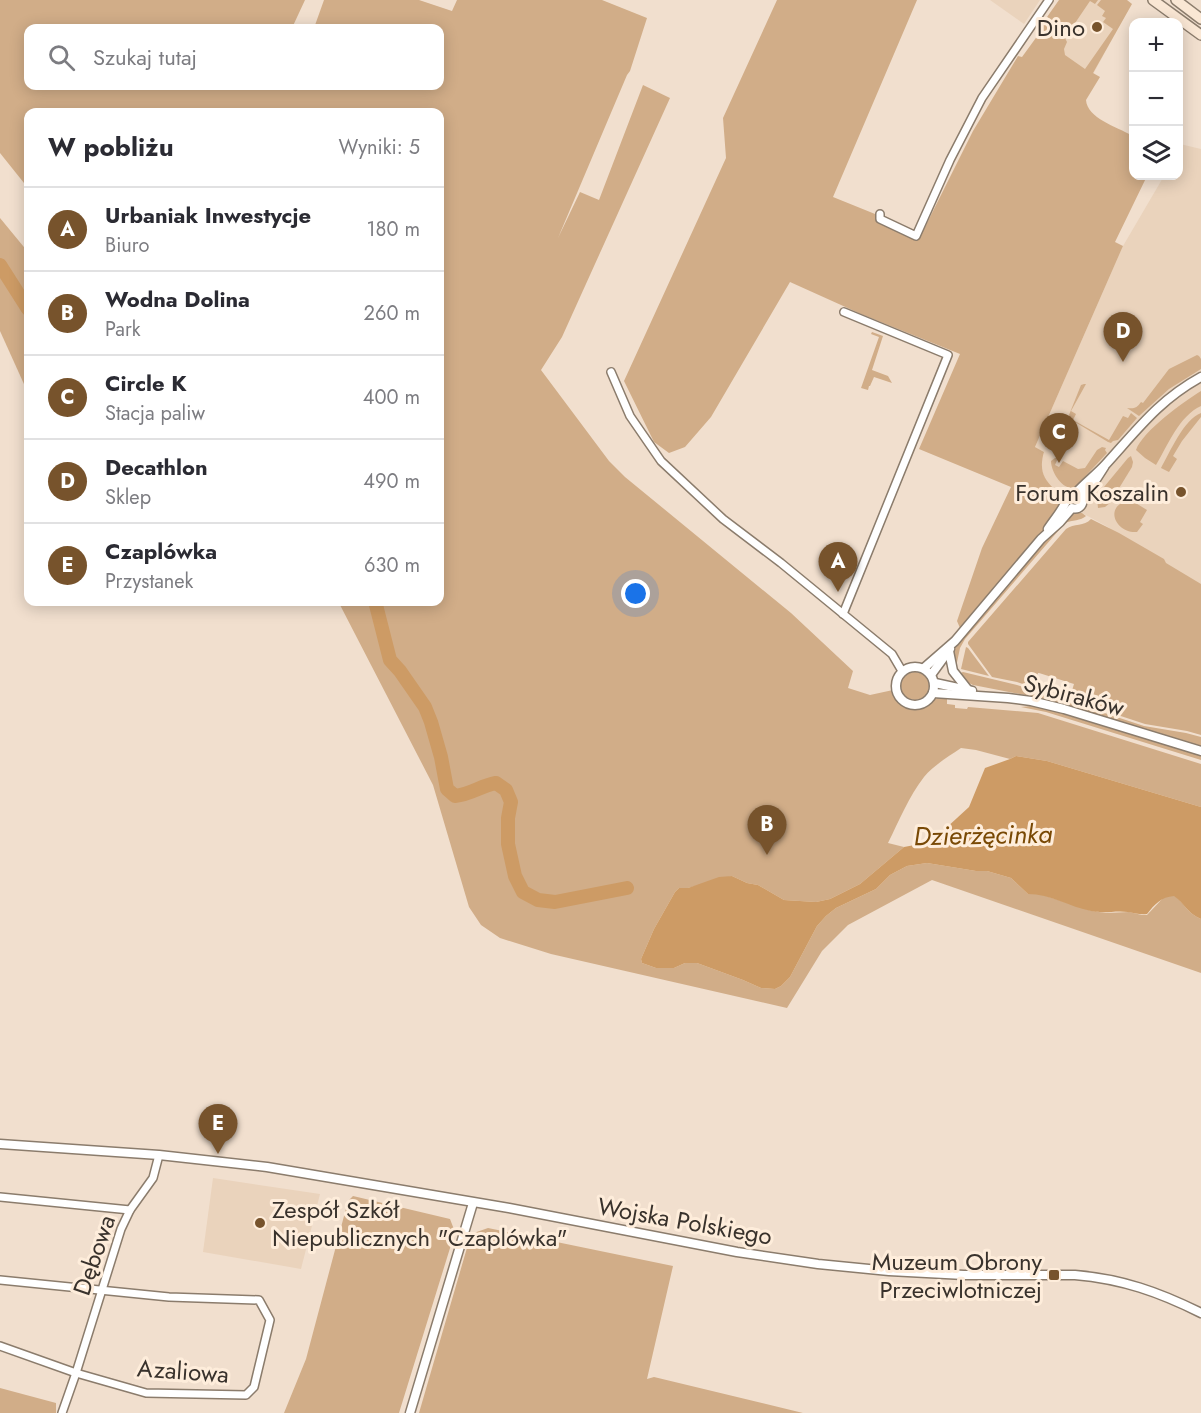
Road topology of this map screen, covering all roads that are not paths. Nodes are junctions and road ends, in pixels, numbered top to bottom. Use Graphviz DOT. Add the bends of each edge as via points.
graph roads {
  1 [pos="1049,0"];
  2 [pos="1153,0"];
  3 [pos="1176,0"];
  4 [pos="1201,19"];
  5 [pos="1201,35"];
  6 [pos="880,214"];
  7 [pos="844,312"];
  8 [pos="611,372"];
  9 [pos="1201,377"];
  10 [pos="1079,495"];
  11 [pos="1069,506"];
  12 [pos="843,614"];
  13 [pos="955,640"];
  14 [pos="949,651"];
  15 [pos="924,668"];
  16 [pos="902,672"];
  17 [pos="933,679"];
  18 [pos="968,690"];
  19 [pos="933,693"];
  20 [pos="1008,698"];
  21 [pos="1201,751"];
  22 [pos="0,1144"];
  23 [pos="159,1155"];
  24 [pos="0,1197"];
  25 [pos="473,1203"];
  26 [pos="130,1210"];
  27 [pos="0,1280"];
  28 [pos="102,1289"];
  29 [pos="1201,1314"];
  30 [pos="0,1346"];
  31 [pos="76,1373"];
  32 [pos="62,1413"];
  33 [pos="410,1413"];
  1 -- 6 [label="street" via="982,98 916,236 880,219"];
  2 -- 5 [label="main road"];
  3 -- 4 [label="main road"];
  7 -- 12 [label="street" via="948,355"];
  8 -- 12 [label="street" via="630,416 661,461 723,519"];
  9 -- 10 [label="street" via="1151,413 1087,481"];
  10 -- 11 [label="street" via="1068,496"];
  10 -- 11 [label="street" via="1080,507"];
  11 -- 13 [label="street" via="1060,522"];
  12 -- 16 [label="street" via="892,654"];
  13 -- 14 [label="street"];
  13 -- 15 [label="street"];
  14 -- 17 [label="street"];
  14 -- 18 [label="street" via="953,671"];
  15 -- 16 [label="street" via="915,666"];
  15 -- 17 [label="street"];
  16 -- 19 [label="street" via="896,684 903,701 920,705"];
  17 -- 18 [label="street"];
  17 -- 19 [label="street"];
  18 -- 20 [label="street"];
  19 -- 20 [label="street, Sybiraków"];
  20 -- 21 [label="street, Sybiraków" via="1048,705"];
  22 -- 23 [label="street, Wojska Polskiego"];
  23 -- 25 [label="street, Wojska Polskiego" via="267,1167"];
  23 -- 26 [label="street, Dębowa" via="153,1178"];
  24 -- 26 [label="street"];
  25 -- 29 [label="street, Wojska Polskiego" via="818,1264 964,1275 1091,1276 1130,1284"];
  25 -- 33 [label="street"];
  26 -- 28 [label="street, Dębowa"];
  27 -- 28 [label="street"];
  28 -- 31 [label="street, Dębowa"];
  28 -- 31 [label="street, Azaliowa" via="169,1297 259,1300 270,1320 254,1387 246,1395 146,1393"];
  30 -- 31 [label="street"];
  31 -- 32 [label="street, Dębowa"];
}
